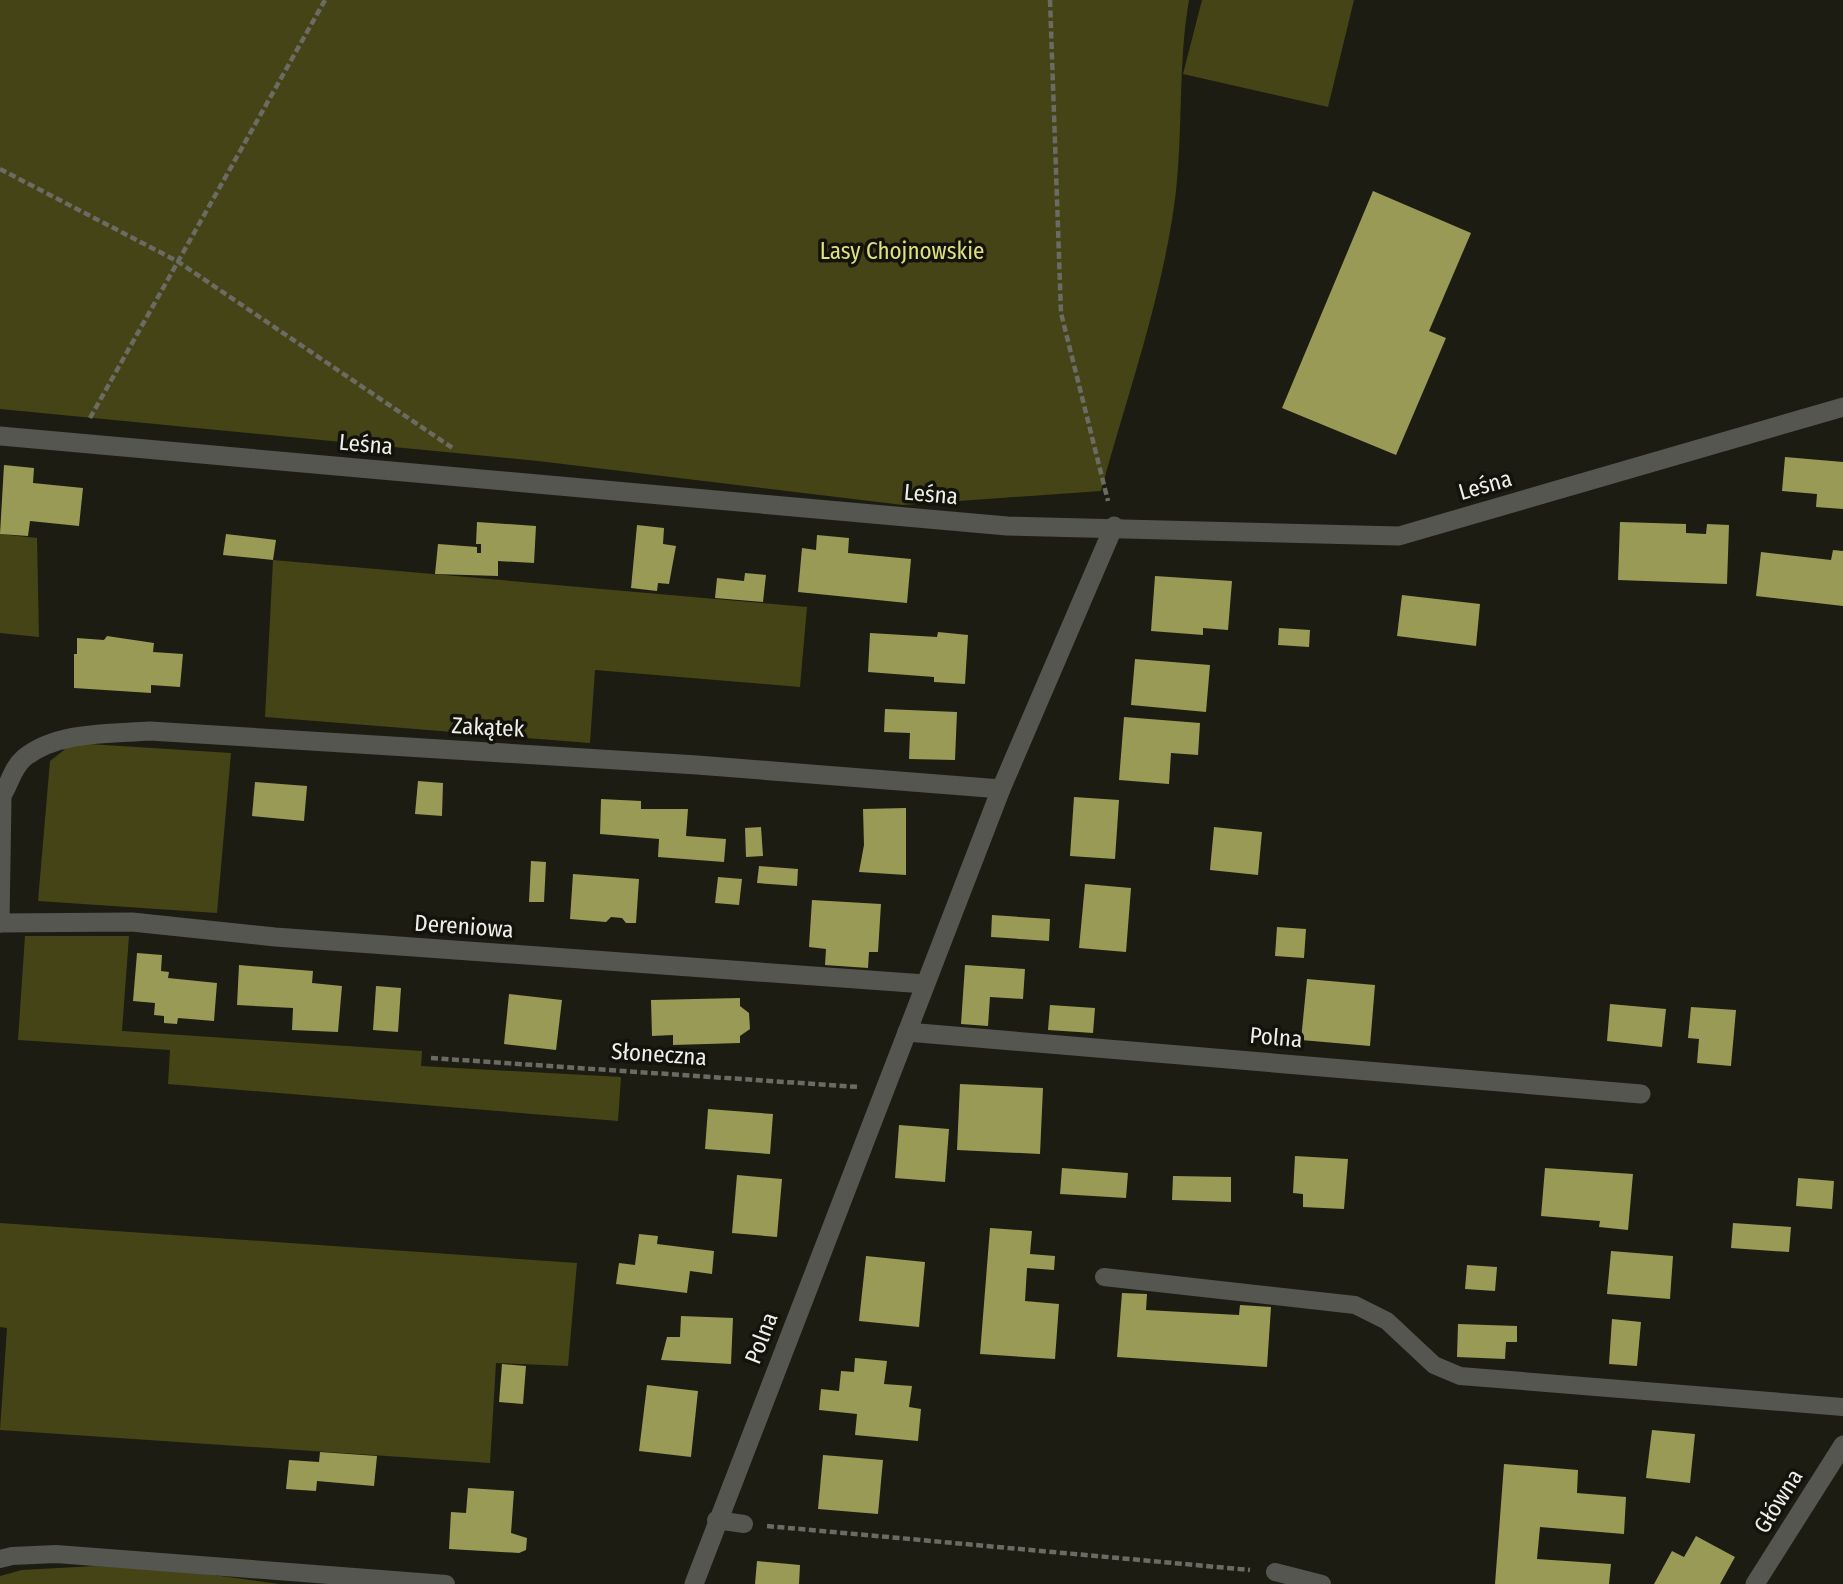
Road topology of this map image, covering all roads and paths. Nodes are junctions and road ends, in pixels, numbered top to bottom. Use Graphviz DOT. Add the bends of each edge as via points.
graph roads {
  1 [pos="325,0"];
  2 [pos="1050,0"];
  3 [pos="0,169"];
  4 [pos="177,261"];
  5 [pos="1843,407"];
  6 [pos="0,436"];
  7 [pos="76,443"];
  8 [pos="499,480"];
  9 [pos="1114,526"];
  10 [pos="1000,789"];
  11 [pos="1,798"];
  12 [pos="0,923"];
  13 [pos="925,984"];
  14 [pos="907,1032"];
  15 [pos="431,1058"];
  16 [pos="884,1090"];
  17 [pos="1642,1094"];
  18 [pos="1104,1278"];
  19 [pos="1843,1407"];
  20 [pos="1843,1445"];
  21 [pos="716,1520"];
  22 [pos="744,1524"];
  23 [pos="0,1559"];
  24 [pos="1275,1572"];
  25 [pos="446,1584"];
  26 [pos="694,1584"];
  27 [pos="1322,1584"];
  28 [pos="1755,1584"];
  1 -- 4 [label="path"];
  2 -- 9 [label="path" via="1061,313"];
  3 -- 4 [label="path"];
  4 -- 7 [label="path"];
  4 -- 8 [label="path"];
  5 -- 9 [label="street, Leśna" via="1399,536"];
  6 -- 7 [label="street, Leśna"];
  7 -- 8 [label="street, Leśna"];
  8 -- 9 [label="street, Leśna" via="1007,526"];
  9 -- 10 [label="street, Polna"];
  10 -- 11 [label="street, Zakątek" via="150,731 84,736 37,750 8,778"];
  10 -- 13 [label="street, Polna"];
  11 -- 12 [label="street"];
  12 -- 13 [label="street, Dereniowa" via="132,922 275,937"];
  13 -- 14 [label="street, Polna"];
  14 -- 16 [label="street, Polna"];
  14 -- 17 [label="street, Polna"];
  15 -- 16 [label="path, Słoneczna"];
  16 -- 21 [label="street, Polna"];
  18 -- 19 [label="lane" via="1355,1305 1387,1321 1434,1365 1460,1376"];
  20 -- 28 [label="street, Główna"];
  21 -- 22 [label="lane"];
  21 -- 26 [label="street, Polna"];
  22 -- 24 [label="path"];
  23 -- 25 [label="lane" via="56,1554"];
  24 -- 27 [label="lane"];
}
